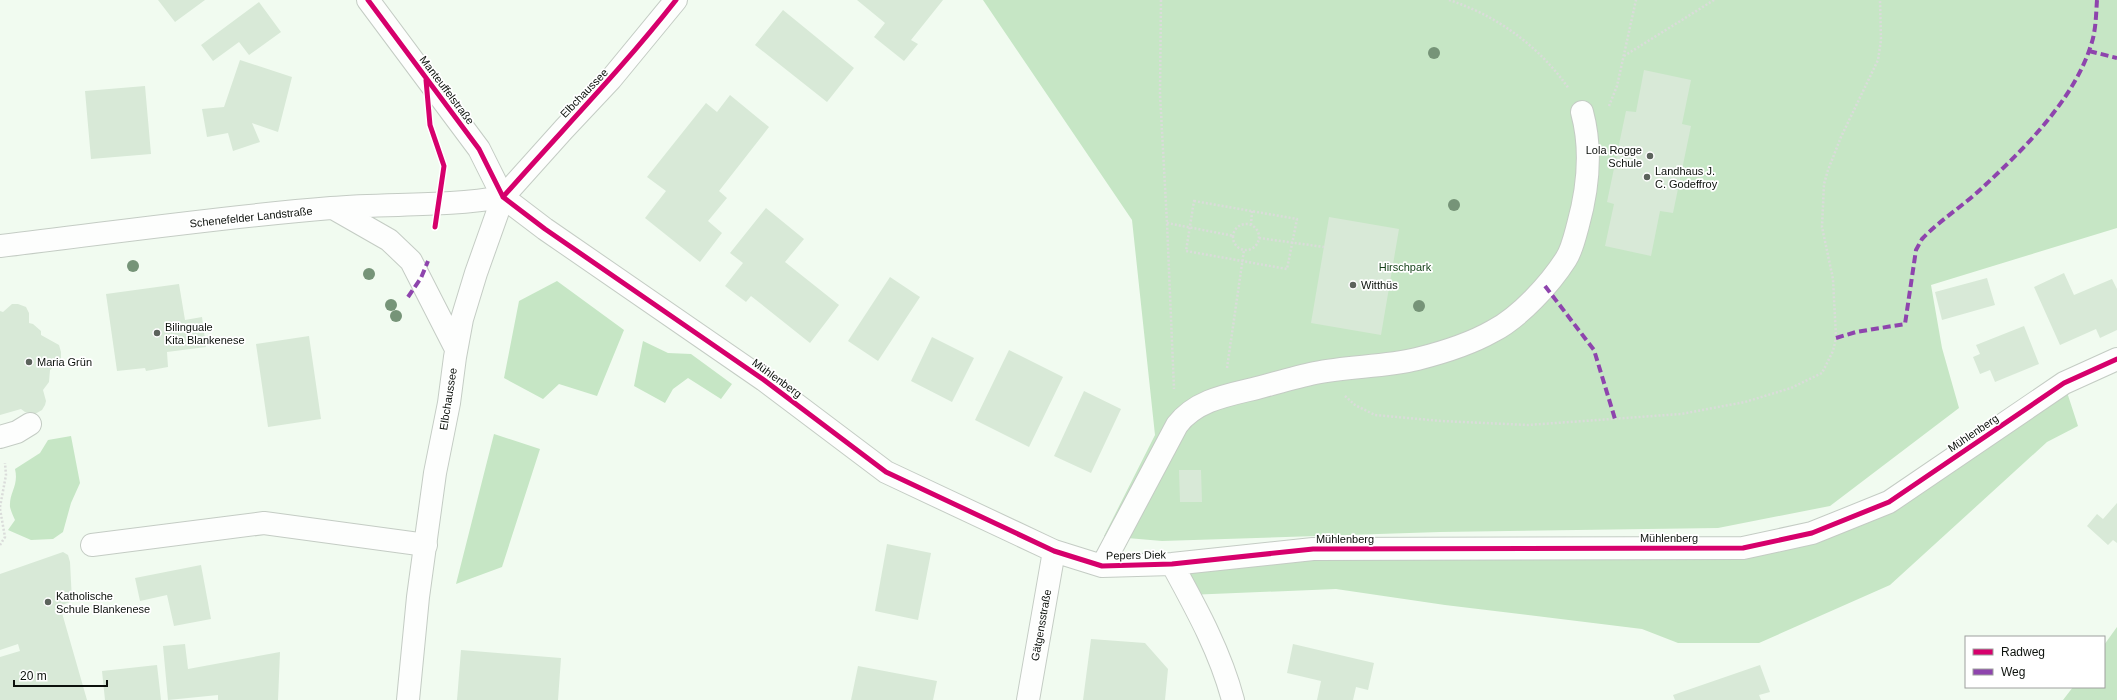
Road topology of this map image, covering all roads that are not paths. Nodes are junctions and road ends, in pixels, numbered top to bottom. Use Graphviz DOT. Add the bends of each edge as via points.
graph roads {
  1 [pos="368,0"];
  2 [pos="676,0"];
  3 [pos="1582,112"];
  4 [pos="503,197"];
  5 [pos="333,208"];
  6 [pos="0,246"];
  7 [pos="456,349"];
  8 [pos="2117,359"];
  9 [pos="30,424"];
  10 [pos="0,436"];
  11 [pos="92,545"];
  12 [pos="426,545"];
  13 [pos="1054,551"];
  14 [pos="1172,564"];
  15 [pos="1102,566"];
  16 [pos="408,700"];
  17 [pos="1028,700"];
  18 [pos="1233,700"];
  1 -- 4 [label="street, Manteuffelstraße" via="479,149"];
  2 -- 4 [label="street, Elbchaussee" via="616,74"];
  3 -- 15 [label="street" via="1587,130 1588,149 1584,204 1566,258 1545,286 1494,331 1477,339 1416,359 1328,371 1223,396 1194,409 1177,425"];
  4 -- 5 [label="street, Schenefelder Landstraße" via="470,203"];
  4 -- 7 [label="street, Elbchaussee" via="473,281"];
  4 -- 13 [label="street, Mühlenberg" via="764,380 886,472"];
  5 -- 6 [label="street, Schenefelder Landstraße"];
  5 -- 7 [label="street" via="389,240 411,261"];
  7 -- 12 [label="street, Elbchaussee"];
  8 -- 14 [label="street, Mühlenberg" via="2064,383 1889,502 1812,533 1743,548 1313,549"];
  9 -- 10 [label="street" via="17,432"];
  11 -- 12 [label="street" via="264,523"];
  12 -- 16 [label="street, Elbchaussee"];
  13 -- 15 [label="street, Pepers Diek"];
  13 -- 17 [label="street, Gätgensstraße"];
  14 -- 15 [label="street, Pepers Diek"];
  14 -- 18 [label="street, Pepers Diek" via="1209,633"];
}
